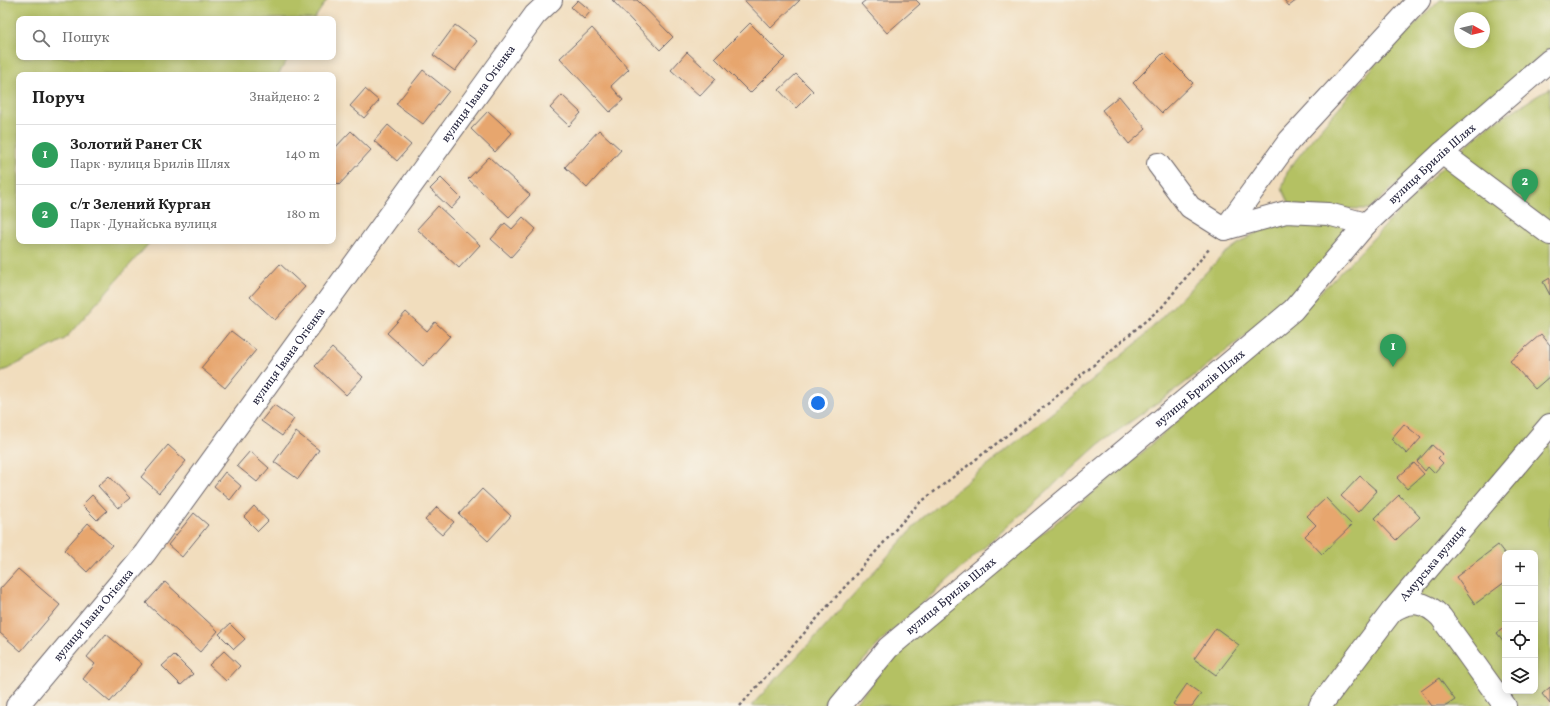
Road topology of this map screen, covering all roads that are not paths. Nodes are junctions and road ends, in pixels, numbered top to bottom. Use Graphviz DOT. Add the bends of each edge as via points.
graph roads {
  1 [pos="551,0"];
  2 [pos="1419,0"];
  3 [pos="1550,60"];
  4 [pos="1442,153"];
  5 [pos="1158,164"];
  6 [pos="1366,224"];
  7 [pos="1225,229"];
  8 [pos="1550,234"];
  9 [pos="1550,425"];
  10 [pos="1392,611"];
  11 [pos="17,706"];
  12 [pos="840,706"];
  13 [pos="1320,706"];
  14 [pos="1505,706"];
  1 -- 11 [label="street, вулиця Івана Огієнка" via="535,15 145,553"];
  2 -- 7 [label="street" via="1289,141"];
  3 -- 4 [label="street, вулиця Брилів Шлях"];
  4 -- 6 [label="street, вулиця Брилів Шлях"];
  4 -- 8 [label="street"];
  5 -- 7 [label="street" via="1190,207"];
  6 -- 7 [label="street" via="1328,214 1286,212"];
  6 -- 12 [label="street, вулиця Брилів Шлях" via="1293,310 888,648"];
  9 -- 10 [label="street, Амурська вулиця"];
  10 -- 13 [label="street, Амурська вулиця"];
  10 -- 14 [label="street" via="1412,603 1423,604 1433,609"];
}
